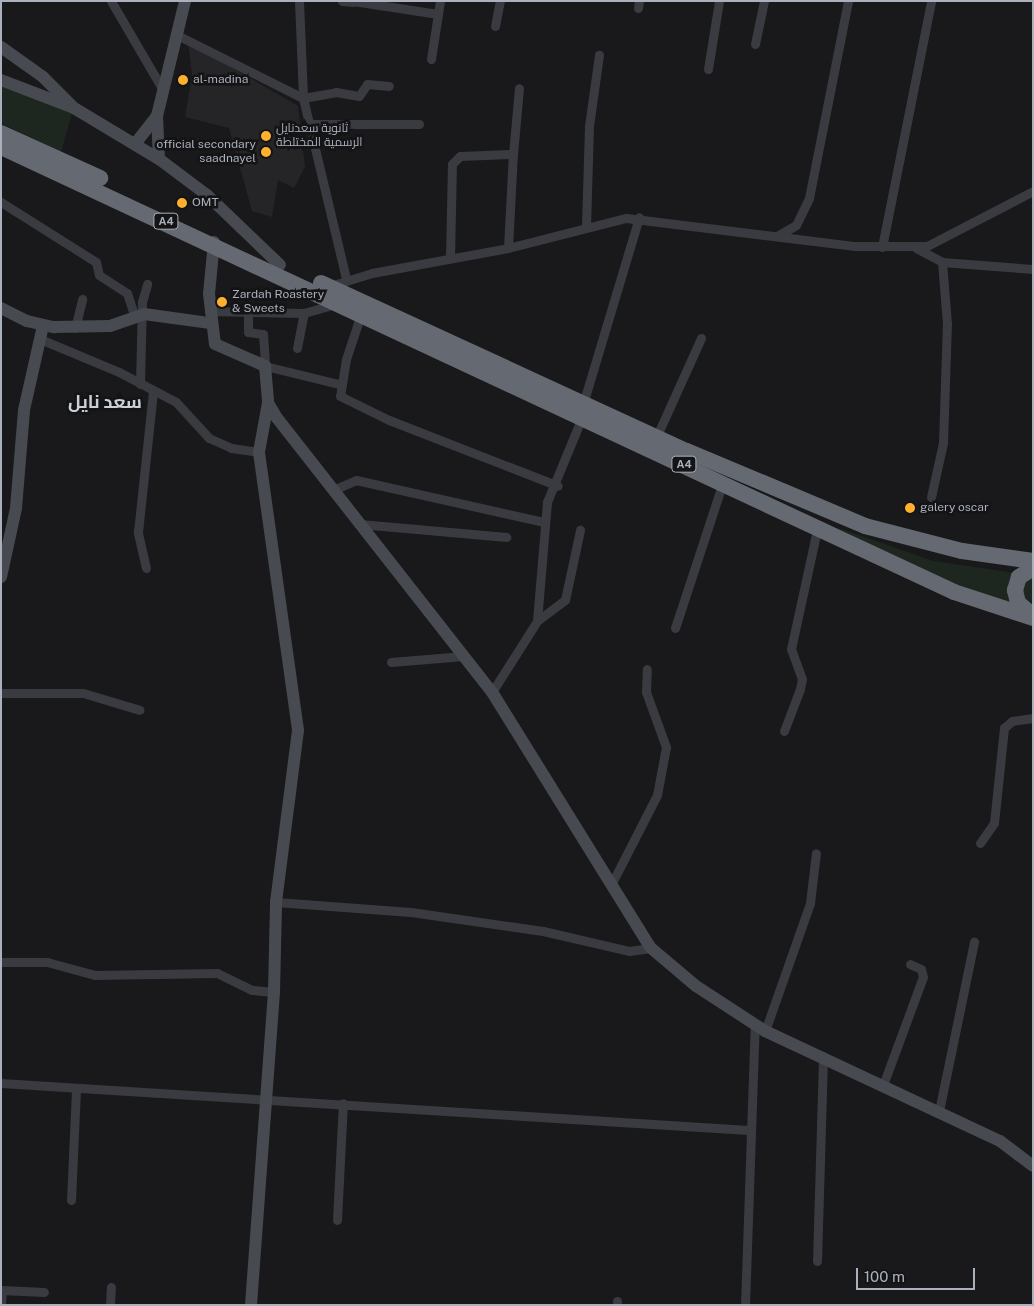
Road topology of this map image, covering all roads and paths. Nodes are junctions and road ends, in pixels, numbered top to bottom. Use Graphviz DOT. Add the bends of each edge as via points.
graph roads {
  1 [pos="111,1"];
  2 [pos="184,1"];
  3 [pos="299,1"];
  4 [pos="342,1"];
  5 [pos="440,1"];
  6 [pos="500,1"];
  7 [pos="719,1"];
  8 [pos="764,1"];
  9 [pos="848,1"];
  10 [pos="931,1"];
  11 [pos="353,2"];
  12 [pos="438,14"];
  13 [pos="495,26"];
  14 [pos="177,34"];
  15 [pos="755,44"];
  16 [pos="1,47"];
  17 [pos="599,55"];
  18 [pos="431,59"];
  19 [pos="708,69"];
  20 [pos="1,80"];
  21 [pos="389,86"];
  22 [pos="519,88"];
  23 [pos="164,90"];
  24 [pos="303,98"];
  25 [pos="74,108"];
  26 [pos="157,116"];
  27 [pos="310,124"];
  28 [pos="419,124"];
  29 [pos="1,133"];
  30 [pos="135,144"];
  31 [pos="1,147"];
  32 [pos="513,154"];
  33 [pos="159,159"];
  34 [pos="1033,191"];
  35 [pos="1,202"];
  36 [pos="639,217"];
  37 [pos="586,227"];
  38 [pos="776,236"];
  39 [pos="214,242"];
  40 [pos="882,247"];
  41 [pos="508,248"];
  42 [pos="916,248"];
  43 [pos="450,258"];
  44 [pos="942,262"];
  45 [pos="280,264"];
  46 [pos="1033,269"];
  47 [pos="346,280"];
  48 [pos="147,284"];
  49 [pos="332,296"];
  50 [pos="82,299"];
  51 [pos="1,308"];
  52 [pos="248,311"];
  53 [pos="304,313"];
  54 [pos="361,314"];
  55 [pos="139,316"];
  56 [pos="210,317"];
  57 [pos="75,328"];
  58 [pos="42,332"];
  59 [pos="701,338"];
  60 [pos="298,348"];
  61 [pos="265,366"];
  62 [pos="140,384"];
  63 [pos="339,384"];
  64 [pos="153,392"];
  65 [pos="268,403"];
  66 [pos="582,411"];
  67 [pos="654,443"];
  68 [pos="259,452"];
  69 [pos="724,482"];
  70 [pos="558,486"];
  71 [pos="333,490"];
  72 [pos="931,497"];
  73 [pos="544,522"];
  74 [pos="360,524"];
  75 [pos="818,525"];
  76 [pos="580,530"];
  77 [pos="506,538"];
  78 [pos="1033,561"];
  79 [pos="146,568"];
  80 [pos="1033,568"];
  81 [pos="1,576"];
  82 [pos="1033,616"];
  83 [pos="538,621"];
  84 [pos="675,628"];
  85 [pos="464,656"];
  86 [pos="391,662"];
  87 [pos="647,669"];
  88 [pos="492,692"];
  89 [pos="1,693"];
  90 [pos="140,710"];
  91 [pos="1033,718"];
  92 [pos="784,731"];
  93 [pos="980,842"];
  94 [pos="816,852"];
  95 [pos="612,883"];
  96 [pos="276,902"];
  97 [pos="974,942"];
  98 [pos="651,948"];
  99 [pos="1,962"];
  100 [pos="910,964"];
  101 [pos="274,992"];
  102 [pos="760,1028"];
  103 [pos="823,1056"];
  104 [pos="1,1083"];
  105 [pos="883,1085"];
  106 [pos="76,1088"];
  107 [pos="267,1098"];
  108 [pos="343,1103"];
  109 [pos="939,1111"];
  110 [pos="749,1130"];
  111 [pos="1033,1166"];
  112 [pos="70,1200"];
  113 [pos="336,1220"];
  114 [pos="817,1261"];
  115 [pos="111,1287"];
  116 [pos="2,1290"];
  117 [pos="44,1292"];
  118 [pos="1,1304"];
  119 [pos="110,1305"];
  120 [pos="251,1305"];
  121 [pos="745,1305"];
  1 -- 23 [label="street"];
  2 -- 14 [label="street"];
  3 -- 24 [label="street"];
  4 -- 11 [label="street"];
  5 -- 12 [label="street"];
  6 -- 13 [label="street"];
  7 -- 19 [label="street"];
  8 -- 15 [label="street"];
  9 -- 38 [label="street" via="809,198 796,225"];
  10 -- 40 [label="street"];
  11 -- 12 [label="street"];
  12 -- 18 [label="street"];
  14 -- 23 [label="street"];
  14 -- 24 [label="street"];
  16 -- 25 [label="street" via="43,76"];
  17 -- 37 [label="street" via="589,126"];
  20 -- 25 [label="street"];
  21 -- 24 [label="street" via="367,84 359,96 336,92"];
  22 -- 32 [label="street"];
  23 -- 26 [label="street"];
  24 -- 27 [label="street"];
  25 -- 30 [label="street"];
  26 -- 30 [label="street"];
  26 -- 33 [label="street"];
  27 -- 28 [label="street"];
  27 -- 47 [label="street"];
  29 -- 45 [label="highway, A4"];
  30 -- 33 [label="street"];
  31 -- 39 [label="highway, A4"];
  32 -- 41 [label="street"];
  32 -- 43 [label="street" via="460,156 454,161"];
  33 -- 45 [label="street" via="207,195"];
  34 -- 42 [label="street" via="981,222"];
  35 -- 55 [label="street" via="96,262 99,275 126,293"];
  36 -- 37 [label="street"];
  36 -- 38 [label="street"];
  36 -- 66 [label="street"];
  37 -- 41 [label="street"];
  38 -- 40 [label="street"];
  39 -- 49 [label="highway, A4"];
  39 -- 56 [label="street"];
  40 -- 42 [label="street"];
  41 -- 43 [label="street"];
  42 -- 44 [label="street"];
  43 -- 47 [label="street"];
  44 -- 46 [label="street"];
  44 -- 72 [label="street" via="947,324 944,433"];
  45 -- 49 [label="highway, A4"];
  47 -- 49 [label="street"];
  48 -- 55 [label="street"];
  49 -- 53 [label="street"];
  49 -- 54 [label="highway, A4"];
  49 -- 66 [label="highway, A4"];
  50 -- 57 [label="street"];
  51 -- 58 [label="street"];
  52 -- 53 [label="street"];
  52 -- 56 [label="street"];
  52 -- 61 [label="street" via="248,332 263,334"];
  53 -- 60 [label="street"];
  54 -- 63 [label="street"];
  54 -- 66 [label="highway, A4"];
  55 -- 56 [label="street"];
  55 -- 57 [label="street" via="110,326"];
  55 -- 62 [label="street"];
  56 -- 61 [label="street" via="217,345"];
  57 -- 58 [label="street"];
  58 -- 62 [label="street"];
  58 -- 81 [label="street" via="24,410 16,508"];
  59 -- 67 [label="street"];
  61 -- 63 [label="street"];
  61 -- 65 [label="street"];
  62 -- 64 [label="street"];
  63 -- 70 [label="street" via="340,396 389,420"];
  64 -- 68 [label="street" via="184,409 209,438 231,448"];
  64 -- 79 [label="street" via="138,532"];
  65 -- 68 [label="street"];
  65 -- 71 [label="street"];
  66 -- 67 [label="highway, A4"];
  66 -- 70 [label="street"];
  67 -- 69 [label="highway, A4"];
  67 -- 78 [label="highway, A4" via="864,526 962,551"];
  68 -- 96 [label="street" via="298,716"];
  69 -- 75 [label="highway, A4"];
  69 -- 84 [label="street"];
  70 -- 73 [label="street" via="547,502"];
  71 -- 73 [label="street" via="356,480"];
  71 -- 74 [label="street"];
  73 -- 83 [label="street"];
  74 -- 77 [label="street"];
  74 -- 85 [label="street"];
  75 -- 82 [label="highway, A4" via="954,592"];
  75 -- 92 [label="street" via="791,649 802,680"];
  76 -- 83 [label="street" via="565,600"];
  80 -- 82 [label="highway" via="1019,577 1015,590 1018,603"];
  83 -- 88 [label="street"];
  85 -- 86 [label="street"];
  85 -- 88 [label="street"];
  87 -- 95 [label="street" via="646,692 666,746 657,795"];
  88 -- 95 [label="street"];
  89 -- 90 [label="street" via="83,693"];
  91 -- 93 [label="street" via="1012,721 1004,728 994,823"];
  94 -- 102 [label="street" via="810,903"];
  95 -- 98 [label="street"];
  96 -- 98 [label="street" via="411,912 543,931 623,950"];
  96 -- 101 [label="street"];
  97 -- 109 [label="street"];
  98 -- 102 [label="street" via="696,986"];
  99 -- 101 [label="street" via="47,962 95,975 217,974 252,990"];
  100 -- 105 [label="street" via="921,969 923,977"];
  101 -- 107 [label="street"];
  102 -- 103 [label="street"];
  102 -- 110 [label="street"];
  103 -- 105 [label="street"];
  103 -- 114 [label="street"];
  104 -- 106 [label="street"];
  105 -- 109 [label="street"];
  106 -- 107 [label="street"];
  106 -- 112 [label="street"];
  107 -- 108 [label="street"];
  107 -- 120 [label="street"];
  108 -- 110 [label="street"];
  108 -- 113 [label="street"];
  109 -- 111 [label="street" via="1013,1148"];
  110 -- 121 [label="street"];
  115 -- 119 [label="street"];
  116 -- 117 [label="street"];
  116 -- 118 [label="street"];
}
